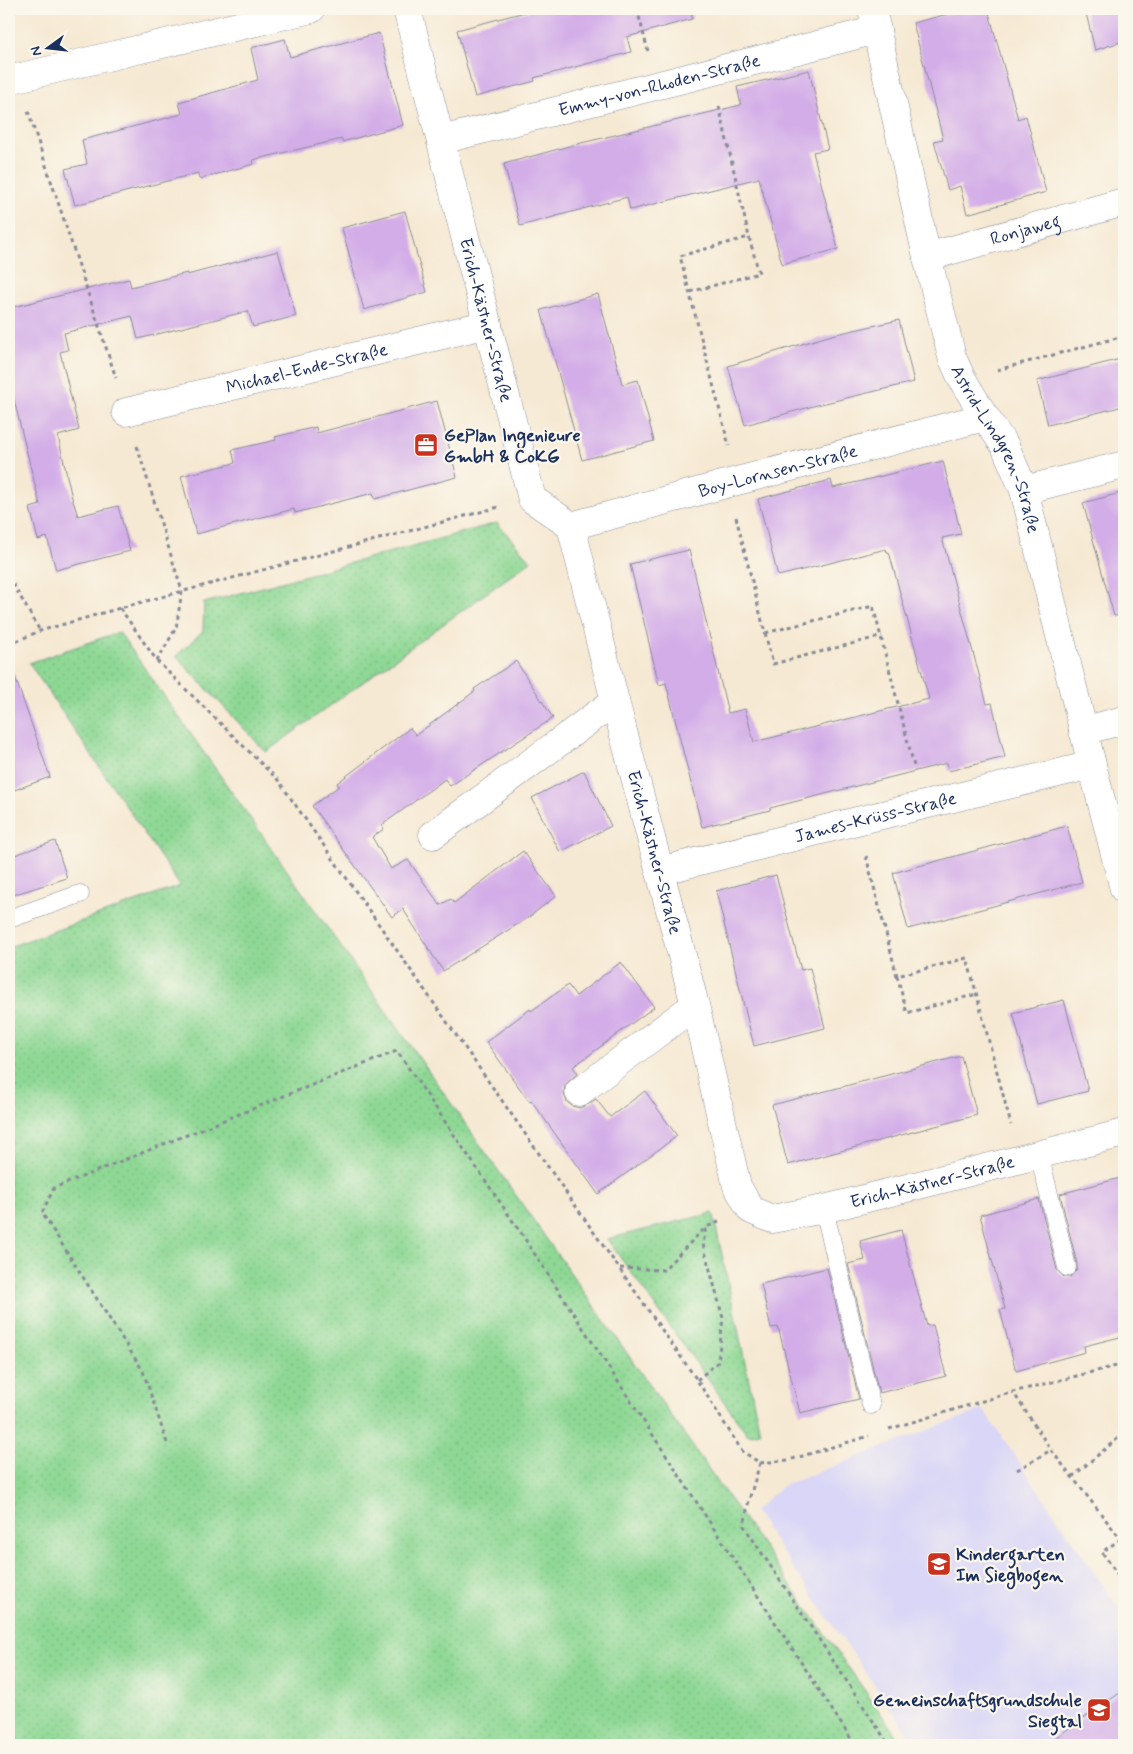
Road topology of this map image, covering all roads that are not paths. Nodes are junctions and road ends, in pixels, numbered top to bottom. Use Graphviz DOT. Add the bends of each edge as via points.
graph roads {
  1 [pos="312,9"];
  2 [pos="407,9"];
  3 [pos="875,15"];
  4 [pos="17,78"];
  5 [pos="441,140"];
  6 [pos="1124,202"];
  7 [pos="927,257"];
  8 [pos="488,324"];
  9 [pos="126,412"];
  10 [pos="985,418"];
  11 [pos="1124,465"];
  12 [pos="1024,490"];
  13 [pos="570,526"];
  14 [pos="615,701"];
  15 [pos="1124,720"];
  16 [pos="1083,731"];
  17 [pos="1092,765"];
  18 [pos="433,835"];
  19 [pos="660,871"];
  20 [pos="1124,890"];
  21 [pos="80,894"];
  22 [pos="9,919"];
  23 [pos="695,1005"];
  24 [pos="579,1092"];
  25 [pos="1124,1133"];
  26 [pos="1030,1157"];
  27 [pos="824,1209"];
  28 [pos="1068,1267"];
  29 [pos="871,1405"];
  1 -- 4 [label="street"];
  2 -- 5 [label="street, Erich-Kästner-Straße"];
  3 -- 5 [label="street, Emmy-von-Rhoden-Straße" via="710,71"];
  3 -- 7 [label="street, Astrid-Lindgren-Straße"];
  5 -- 8 [label="street, Erich-Kästner-Straße"];
  6 -- 7 [label="street, Ronjaweg"];
  7 -- 10 [label="street, Astrid-Lindgren-Straße" via="952,357"];
  8 -- 9 [label="street, Michael-Ende-Straße"];
  8 -- 13 [label="street, Erich-Kästner-Straße" via="532,499"];
  10 -- 12 [label="street, Astrid-Lindgren-Straße" via="1006,446"];
  10 -- 13 [label="street, Boy-Lornsen-Straße"];
  11 -- 12 [label="street"];
  12 -- 16 [label="street, Astrid-Lindgren-Straße"];
  13 -- 14 [label="street, Erich-Kästner-Straße"];
  14 -- 18 [label="street"];
  14 -- 19 [label="street, Erich-Kästner-Straße"];
  15 -- 16 [label="street"];
  16 -- 17 [label="street, Astrid-Lindgren-Straße"];
  17 -- 19 [label="street, James-Krüss-Straße"];
  17 -- 20 [label="street, Astrid-Lindgren-Straße"];
  19 -- 23 [label="street, Erich-Kästner-Straße"];
  21 -- 22 [label="lane"];
  23 -- 24 [label="street"];
  23 -- 27 [label="street, Erich-Kästner-Straße" via="737,1186 751,1210 772,1219"];
  25 -- 26 [label="street, Erich-Kästner-Straße"];
  26 -- 27 [label="street, Erich-Kästner-Straße"];
  26 -- 28 [label="lane"];
  27 -- 29 [label="lane"];
}
